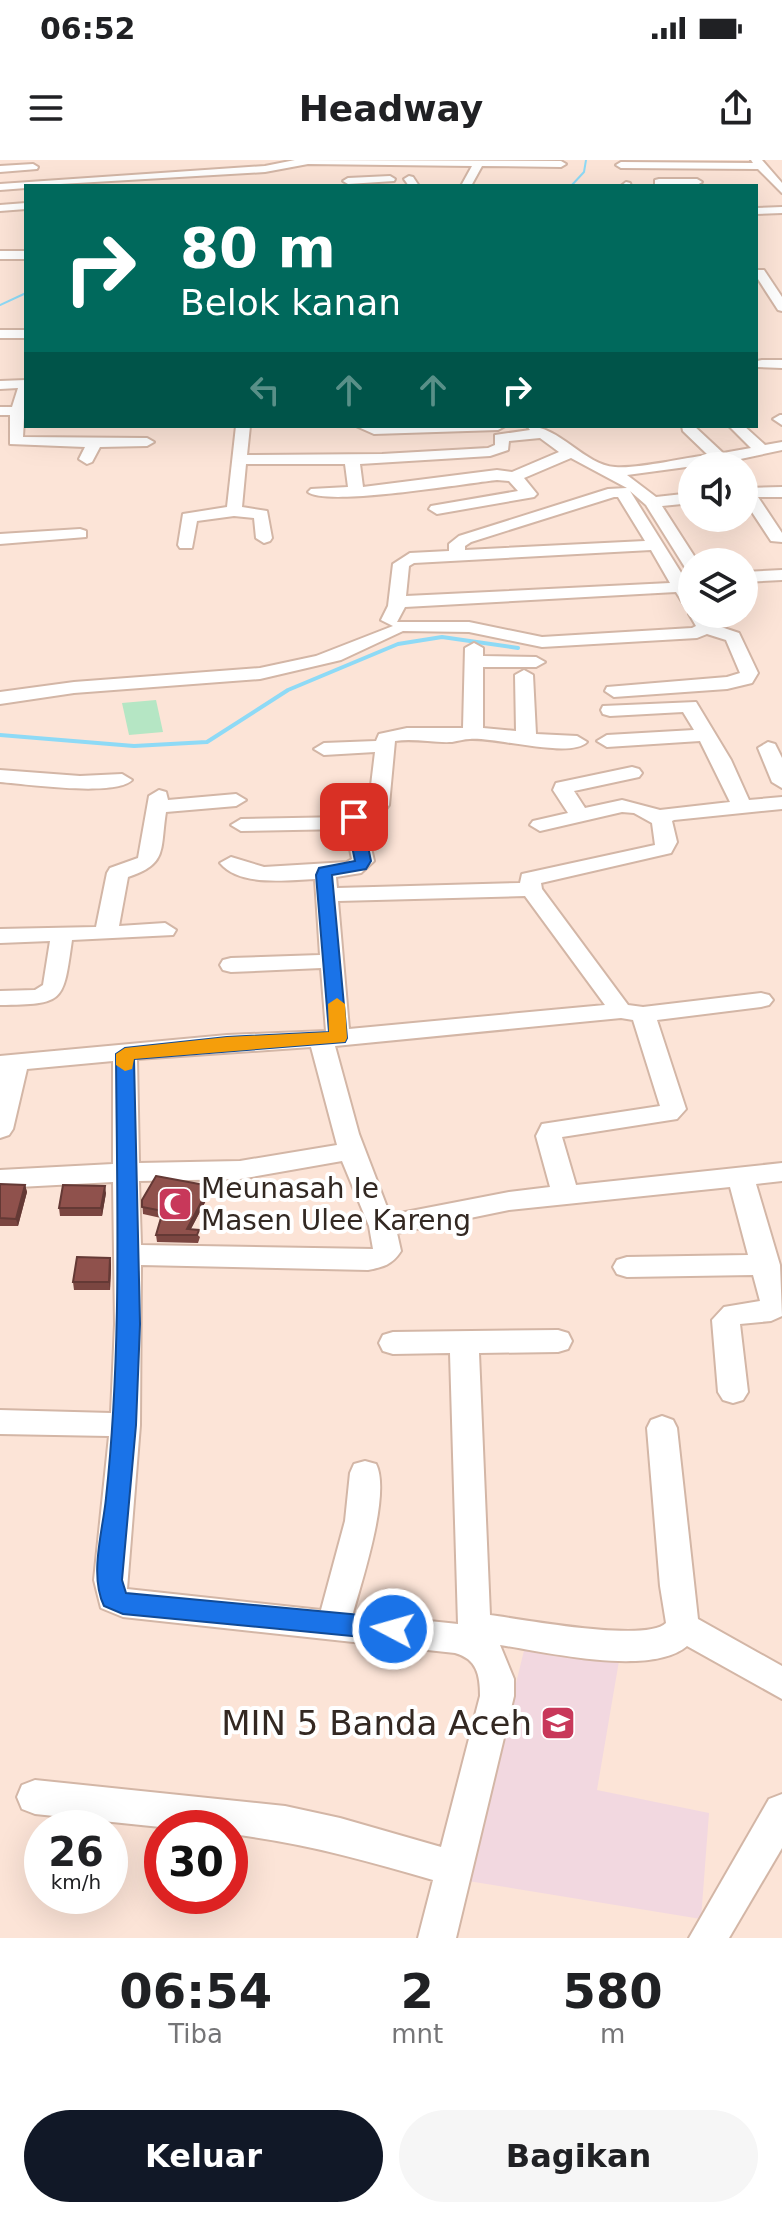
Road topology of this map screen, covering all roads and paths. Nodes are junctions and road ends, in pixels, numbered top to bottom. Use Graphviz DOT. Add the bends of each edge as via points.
graph roads {
  1 [pos="146,160"];
  2 [pos="310,161"];
  3 [pos="386,162"];
  4 [pos="418,162"];
  5 [pos="461,162"];
  6 [pos="479,163"];
  7 [pos="757,163"];
  8 [pos="339,164"];
  9 [pos="561,164"];
  10 [pos="621,165"];
  11 [pos="33,167"];
  12 [pos="224,168"];
  13 [pos="0,169"];
  14 [pos="426,173"];
  15 [pos="145,177"];
  16 [pos="107,178"];
  17 [pos="772,180"];
  18 [pos="711,181"];
  19 [pos="755,181"];
  20 [pos="411,182"];
  21 [pos="659,182"];
  22 [pos="350,183"];
  23 [pos="36,184"];
  24 [pos="467,184"];
  25 [pos="24,185"];
  26 [pos="0,187"];
  27 [pos="782,191"];
  28 [pos="767,193"];
  29 [pos="24,206"];
  30 [pos="0,208"];
  31 [pos="758,211"];
  32 [pos="780,214"];
  33 [pos="0,255"];
  34 [pos="24,255"];
  35 [pos="763,272"];
  36 [pos="758,298"];
  37 [pos="778,302"];
  38 [pos="0,334"];
  39 [pos="24,334"];
  40 [pos="762,364"];
  41 [pos="782,364"];
  42 [pos="0,385"];
  43 [pos="24,388"];
  44 [pos="0,411"];
  45 [pos="22,412"];
  46 [pos="243,428"];
  47 [pos="368,428"];
  48 [pos="436,428"];
  49 [pos="688,428"];
  50 [pos="739,428"];
  51 [pos="538,430"];
  52 [pos="7,440"];
  53 [pos="147,442"];
  54 [pos="94,443"];
  55 [pos="774,451"];
  56 [pos="570,452"];
  57 [pos="713,452"];
  58 [pos="87,459"];
  59 [pos="241,460"];
  60 [pos="352,460"];
  61 [pos="678,466"];
  62 [pos="613,472"];
  63 [pos="514,477"];
  64 [pos="420,485"];
  65 [pos="316,492"];
  66 [pos="782,492"];
  67 [pos="758,493"];
  68 [pos="354,496"];
  69 [pos="678,499"];
  70 [pos="652,502"];
  71 [pos="758,508"];
  72 [pos="437,509"];
  73 [pos="234,511"];
  74 [pos="447,528"];
  75 [pos="776,530"];
  76 [pos="80,534"];
  77 [pos="264,538"];
  78 [pos="0,539"];
  79 [pos="186,545"];
  80 [pos="658,545"];
  81 [pos="681,548"];
  82 [pos="457,557"];
  83 [pos="678,574"];
  84 [pos="777,575"];
  85 [pos="678,583"];
  86 [pos="782,593"];
  87 [pos="397,602"];
  88 [pos="392,626"];
  89 [pos="699,628"];
  90 [pos="716,628"];
  91 [pos="0,696"];
  92 [pos="471,733"];
  93 [pos="707,735"];
  94 [pos="526,737"];
  95 [pos="607,741"];
  96 [pos="577,742"];
  97 [pos="384,746"];
  98 [pos="768,748"];
  99 [pos="324,749"];
  100 [pos="632,773"];
  101 [pos="0,776"];
  102 [pos="122,780"];
  103 [pos="782,782"];
  104 [pos="236,800"];
  105 [pos="779,807"];
  106 [pos="743,808"];
  107 [pos="581,817"];
  108 [pos="661,820"];
  109 [pos="356,823"];
  110 [pos="241,825"];
  111 [pos="540,825"];
  112 [pos="231,863"];
  113 [pos="325,872"];
  114 [pos="537,880"];
  115 [pos="327,895"];
  116 [pos="165,930"];
  117 [pos="106,933"];
  118 [pos="62,934"];
  119 [pos="0,936"];
  120 [pos="333,961"];
  121 [pos="231,965"];
  122 [pos="0,998"];
  123 [pos="761,1000"];
  124 [pos="632,1013"];
  125 [pos="330,1038"];
  126 [pos="125,1054"];
  127 [pos="8,1063"];
  128 [pos="0,1129"];
  129 [pos="351,1151"];
  130 [pos="126,1172"];
  131 [pos="782,1172"];
  132 [pos="741,1178"];
  133 [pos="0,1179"];
  134 [pos="566,1197"];
  135 [pos="382,1226"];
  136 [pos="129,1255"];
  137 [pos="766,1265"];
  138 [pos="627,1267"];
  139 [pos="558,1341"];
  140 [pos="464,1342"];
  141 [pos="393,1343"];
  142 [pos="733,1392"];
  143 [pos="0,1422"];
  144 [pos="125,1425"];
  145 [pos="662,1428"];
  146 [pos="365,1473"];
  147 [pos="334,1623"];
  148 [pos="683,1627"];
  149 [pos="475,1636"];
  150 [pos="782,1684"];
  151 [pos="35,1797"];
  152 [pos="782,1811"];
  153 [pos="454,1869"];
  154 [pos="437,1938"];
  155 [pos="708,1938"];
  1 -- 15 [label="street"];
  2 -- 8 [label="street"];
  2 -- 12 [label="street" via="277,168"];
  3 -- 4 [label="street"];
  3 -- 8 [label="street"];
  4 -- 5 [label="street"];
  5 -- 6 [label="street"];
  6 -- 9 [label="street"];
  6 -- 24 [label="street"];
  7 -- 10 [label="street"];
  7 -- 17 [label="street"];
  8 -- 22 [label="street"];
  11 -- 13 [label="street"];
  12 -- 15 [label="street"];
  14 -- 20 [label="street"];
  15 -- 16 [label="street"];
  16 -- 23 [label="street"];
  17 -- 19 [label="street"];
  17 -- 27 [label="street"];
  18 -- 21 [label="street"];
  20 -- 22 [label="street"];
  25 -- 26 [label="street"];
  27 -- 28 [label="street"];
  29 -- 30 [label="street"];
  31 -- 32 [label="street"];
  33 -- 34 [label="street"];
  35 -- 37 [label="street"];
  36 -- 37 [label="street"];
  38 -- 39 [label="street"];
  40 -- 41 [label="street"];
  42 -- 43 [label="street"];
  44 -- 45 [label="street"];
  45 -- 52 [label="street"];
  46 -- 59 [label="street"];
  47 -- 48 [label="street"];
  49 -- 57 [label="street"];
  50 -- 55 [label="street"];
  51 -- 56 [label="street"];
  51 -- 60 [label="street" via="500,438 503,447 490,452"];
  52 -- 54 [label="street"];
  53 -- 54 [label="street"];
  54 -- 58 [label="street"];
  56 -- 62 [label="street"];
  56 -- 63 [label="street"];
  59 -- 60 [label="street"];
  59 -- 73 [label="street"];
  60 -- 68 [label="street"];
  61 -- 62 [label="street"];
  62 -- 70 [label="street"];
  63 -- 64 [label="street"];
  63 -- 72 [label="street" via="529,494"];
  64 -- 68 [label="street"];
  64 -- 72 [label="street"];
  65 -- 68 [label="street"];
  66 -- 67 [label="street"];
  69 -- 70 [label="street"];
  70 -- 81 [label="street"];
  71 -- 75 [label="street"];
  72 -- 74 [label="street"];
  73 -- 77 [label="street" via="261,514"];
  73 -- 79 [label="street" via="189,517"];
  76 -- 78 [label="street"];
  80 -- 82 [label="street"];
  80 -- 82 [label="street" via="625,493 616,492 465,539 457,544"];
  80 -- 83 [label="street"];
  82 -- 87 [label="street" via="403,560"];
  84 -- 86 [label="street"];
  85 -- 87 [label="street"];
  87 -- 88 [label="street"];
  88 -- 89 [label="street" via="469,627 542,642 697,633"];
  88 -- 91 [label="street" via="362,647 299,667"];
  90 -- 93 [label="street" via="733,637 749,673 746,679 612,700 689,706"];
  92 -- 94 [label="street"];
  92 -- 94 [label="street" via="474,654 530,668"];
  92 -- 97 [label="street" via="392,736"];
  93 -- 95 [label="street"];
  93 -- 106 [label="street"];
  94 -- 96 [label="street"];
  97 -- 99 [label="street"];
  97 -- 109 [label="street" via="378,807 355,814"];
  98 -- 103 [label="street"];
  100 -- 107 [label="street" via="563,787"];
  101 -- 102 [label="street"];
  104 -- 117 [label="street" via="158,802 146,863 118,873"];
  105 -- 106 [label="street"];
  106 -- 108 [label="street" via="672,813"];
  107 -- 108 [label="street" via="642,806"];
  107 -- 111 [label="street"];
  108 -- 114 [label="street" via="664,849"];
  109 -- 110 [label="street"];
  109 -- 113 [label="street" via="362,864"];
  112 -- 113 [label="street" via="262,873"];
  113 -- 115 [label="street"];
  114 -- 115 [label="street"];
  114 -- 124 [label="street"];
  115 -- 120 [label="street"];
  116 -- 117 [label="street"];
  117 -- 118 [label="street"];
  118 -- 119 [label="street"];
  118 -- 122 [label="street" via="50,992"];
  120 -- 121 [label="street"];
  120 -- 125 [label="street"];
  123 -- 124 [label="street"];
  124 -- 125 [label="street"];
  124 -- 134 [label="street" via="674,1109 551,1130"];
  125 -- 126 [label="street"];
  125 -- 129 [label="street"];
  126 -- 127 [label="street"];
  126 -- 130 [label="street"];
  127 -- 128 [label="street"];
  129 -- 130 [label="street" via="240,1170"];
  129 -- 135 [label="street"];
  130 -- 133 [label="street"];
  130 -- 136 [label="street"];
  131 -- 132 [label="street"];
  132 -- 134 [label="street"];
  132 -- 137 [label="street"];
  134 -- 135 [label="street" via="481,1205"];
  135 -- 136 [label="street" via="387,1251 368,1260"];
  136 -- 144 [label="street"];
  137 -- 138 [label="street"];
  137 -- 142 [label="street" via="774,1309 734,1314 726,1320"];
  139 -- 140 [label="street"];
  140 -- 141 [label="street"];
  140 -- 149 [label="street"];
  143 -- 144 [label="street"];
  144 -- 147 [label="street" via="112,1598"];
  145 -- 148 [label="street"];
  146 -- 147 [label="street" via="357,1543"];
  147 -- 149 [label="street"];
  148 -- 149 [label="street" via="666,1643 634,1646"];
  148 -- 150 [label="street"];
  149 -- 153 [label="street" via="493,1666 497,1696"];
  151 -- 153 [label="street" via="285,1823"];
  152 -- 155 [label="street"];
  153 -- 154 [label="street"];
}
